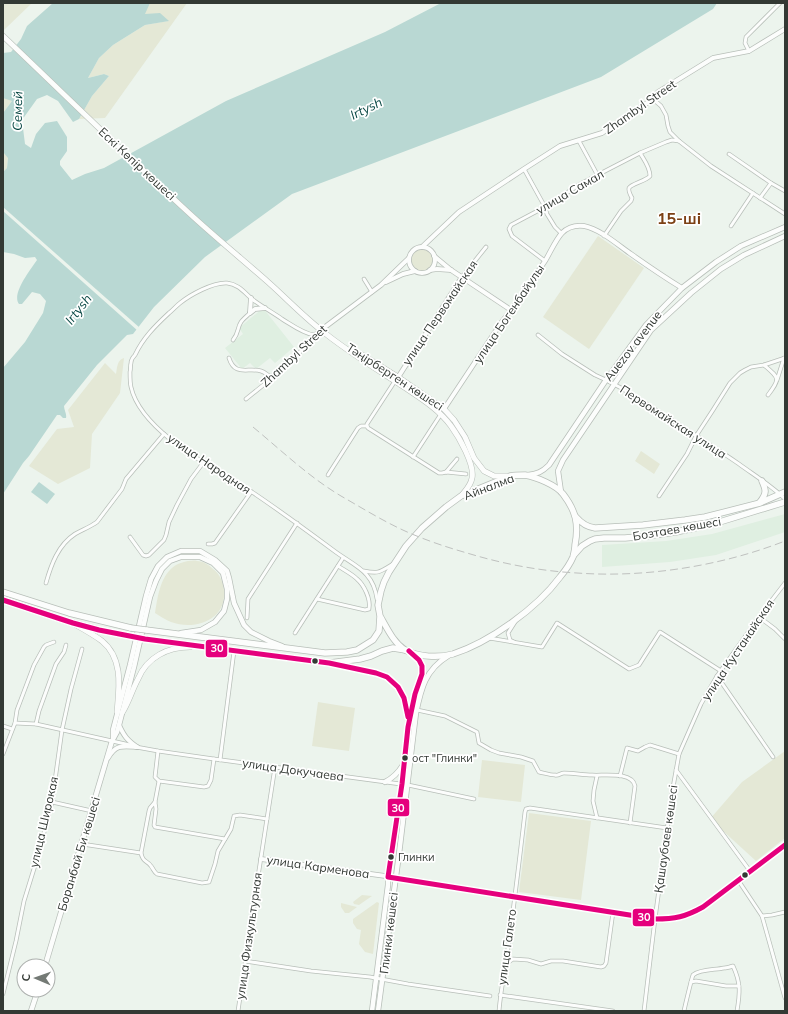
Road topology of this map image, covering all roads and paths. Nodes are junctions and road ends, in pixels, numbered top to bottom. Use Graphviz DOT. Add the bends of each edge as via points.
graph roads {
  1 [pos="780,3"];
  2 [pos="785,29"];
  3 [pos="3,36"];
  4 [pos="749,51"];
  5 [pos="654,99"];
  6 [pos="579,141"];
  7 [pos="679,141"];
  8 [pos="640,153"];
  9 [pos="728,154"];
  10 [pos="524,169"];
  11 [pos="598,176"];
  12 [pos="771,183"];
  13 [pos="785,191"];
  14 [pos="753,193"];
  15 [pos="760,198"];
  16 [pos="546,207"];
  17 [pos="785,214"];
  18 [pos="731,226"];
  19 [pos="785,227"];
  20 [pos="561,233"];
  21 [pos="434,236"];
  22 [pos="604,236"];
  23 [pos="785,236"];
  24 [pos="422,247"];
  25 [pos="486,247"];
  26 [pos="432,251"];
  27 [pos="434,256"];
  28 [pos="409,258"];
  29 [pos="545,261"];
  30 [pos="430,270"];
  31 [pos="451,270"];
  32 [pos="415,271"];
  33 [pos="462,277"];
  34 [pos="364,279"];
  35 [pos="381,285"];
  36 [pos="682,288"];
  37 [pos="372,292"];
  38 [pos="251,298"];
  39 [pos="265,308"];
  40 [pos="512,310"];
  41 [pos="250,313"];
  42 [pos="320,330"];
  43 [pos="314,335"];
  44 [pos="538,335"];
  45 [pos="233,340"];
  46 [pos="229,358"];
  47 [pos="784,358"];
  48 [pos="764,365"];
  49 [pos="277,374"];
  50 [pos="396,379"];
  51 [pos="606,380"];
  52 [pos="777,381"];
  53 [pos="614,384"];
  54 [pos="768,395"];
  55 [pos="246,399"];
  56 [pos="444,409"];
  57 [pos="441,414"];
  58 [pos="367,426"];
  59 [pos="164,434"];
  60 [pos="696,436"];
  61 [pos="413,457"];
  62 [pos="457,459"];
  63 [pos="203,463"];
  64 [pos="446,472"];
  65 [pos="466,474"];
  66 [pos="328,475"];
  67 [pos="526,475"];
  68 [pos="510,476"];
  69 [pos="762,481"];
  70 [pos="251,492"];
  71 [pos="561,492"];
  72 [pos="782,493"];
  73 [pos="462,496"];
  74 [pos="659,496"];
  75 [pos="785,501"];
  76 [pos="760,503"];
  77 [pos="576,517"];
  78 [pos="297,523"];
  79 [pos="130,537"];
  80 [pos="208,544"];
  81 [pos="573,556"];
  82 [pos="343,558"];
  83 [pos="396,562"];
  84 [pos="338,566"];
  85 [pos="364,571"];
  86 [pos="227,579"];
  87 [pos="46,583"];
  88 [pos="785,583"];
  89 [pos="3,592"];
  90 [pos="317,598"];
  91 [pos="3,600"];
  92 [pos="378,605"];
  93 [pos="380,616"];
  94 [pos="759,617"];
  95 [pos="247,618"];
  96 [pos="516,619"];
  97 [pos="73,623"];
  98 [pos="295,633"];
  99 [pos="173,634"];
  100 [pos="488,638"];
  101 [pos="785,639"];
  102 [pos="54,642"];
  103 [pos="515,643"];
  104 [pos="66,645"];
  105 [pos="204,646"];
  106 [pos="82,649"];
  107 [pos="291,649"];
  108 [pos="407,650"];
  109 [pos="234,651"];
  110 [pos="452,654"];
  111 [pos="329,663"];
  112 [pos="721,671"];
  113 [pos="717,676"];
  114 [pos="417,710"];
  115 [pos="120,713"];
  116 [pos="695,718"];
  117 [pos="15,723"];
  118 [pos="36,724"];
  119 [pos="119,725"];
  120 [pos="3,726"];
  121 [pos="408,727"];
  122 [pos="12,729"];
  123 [pos="62,730"];
  124 [pos="112,741"];
  125 [pos="137,747"];
  126 [pos="158,751"];
  127 [pos="3,754"];
  128 [pos="679,754"];
  129 [pos="773,757"];
  130 [pos="107,760"];
  131 [pos="214,760"];
  132 [pos="220,760"];
  133 [pos="404,764"];
  134 [pos="275,767"];
  135 [pos="676,770"];
  136 [pos="597,776"];
  137 [pos="620,776"];
  138 [pos="159,781"];
  139 [pos="385,782"];
  140 [pos="402,784"];
  141 [pos="408,785"];
  142 [pos="474,799"];
  143 [pos="52,802"];
  144 [pos="155,802"];
  145 [pos="92,811"];
  146 [pos="267,818"];
  147 [pos="597,818"];
  148 [pos="630,823"];
  149 [pos="667,828"];
  150 [pos="225,839"];
  151 [pos="82,844"];
  152 [pos="785,845"];
  153 [pos="141,853"];
  154 [pos="261,859"];
  155 [pos="750,872"];
  156 [pos="388,877"];
  157 [pos="396,878"];
  158 [pos="738,880"];
  159 [pos="515,896"];
  160 [pos="613,912"];
  161 [pos="785,912"];
  162 [pos="762,916"];
  163 [pos="655,919"];
  164 [pos="47,958"];
  165 [pos="245,961"];
  166 [pos="506,964"];
  167 [pos="376,978"];
  168 [pos="383,980"];
  169 [pos="690,982"];
  170 [pos="739,986"];
  171 [pos="3,994"];
  172 [pos="500,995"];
  173 [pos="490,996"];
  174 [pos="36,998"];
  175 [pos="785,998"];
  176 [pos="32,1011"];
  177 [pos="238,1011"];
  178 [pos="372,1011"];
  179 [pos="378,1011"];
  180 [pos="499,1011"];
  181 [pos="613,1011"];
  182 [pos="644,1011"];
  183 [pos="684,1011"];
  184 [pos="737,1011"];
  1 -- 4 [label="street" via="746,37 745,43"];
  2 -- 4 [label="street"];
  3 -- 42 [label="main road, Ескі Көпір көшесі" via="190,214"];
  4 -- 5 [label="street, Zhambyl Street" via="713,58 658,92"];
  5 -- 6 [label="street, Zhambyl Street" via="602,133"];
  5 -- 7 [label="street" via="666,115 670,132"];
  6 -- 10 [label="street, Zhambyl Street" via="560,146"];
  6 -- 11 [label="street"];
  7 -- 8 [label="street, улица Самал" via="672,140"];
  7 -- 14 [label="street" via="711,166"];
  8 -- 11 [label="street, улица Самал"];
  8 -- 22 [label="street" via="647,164 650,176 629,188 631,201"];
  9 -- 12 [label="street"];
  10 -- 16 [label="street"];
  10 -- 21 [label="street, Zhambyl Street" via="459,212"];
  11 -- 16 [label="street, улица Самал"];
  12 -- 13 [label="street"];
  12 -- 15 [label="street"];
  14 -- 15 [label="street"];
  14 -- 18 [label="street"];
  15 -- 17 [label="street"];
  16 -- 20 [label="street" via="547,214"];
  16 -- 29 [label="street, улица Самал" via="511,225 509,229 512,236"];
  19 -- 36 [label="main road, Auezov avenue" via="740,246"];
  20 -- 22 [label="street" via="568,228 585,226"];
  20 -- 29 [label="street, улица Богенбайулы"];
  21 -- 24 [label="street, Zhambyl Street"];
  21 -- 26 [label="street"];
  22 -- 36 [label="street"];
  23 -- 53 [label="main road, Auezov avenue" via="744,255 721,269 691,293 651,330"];
  24 -- 26 [label="street"];
  24 -- 28 [label="street" via="413,250"];
  25 -- 33 [label="street, улица Первомайская"];
  26 -- 27 [label="street"];
  27 -- 30 [label="street" via="435,262"];
  27 -- 31 [label="street"];
  28 -- 32 [label="street" via="409,265"];
  28 -- 35 [label="street, Zhambyl Street"];
  29 -- 40 [label="street, улица Богенбайулы"];
  30 -- 31 [label="street"];
  30 -- 32 [label="street" via="423,273"];
  31 -- 33 [label="street"];
  32 -- 35 [label="street, Zhambyl Street"];
  33 -- 40 [label="street"];
  33 -- 50 [label="street, улица Первомайская"];
  34 -- 37 [label="street"];
  35 -- 37 [label="street, Zhambyl Street"];
  36 -- 51 [label="main road, Auezov avenue" via="646,325"];
  37 -- 42 [label="street, Zhambyl Street"];
  38 -- 39 [label="street, улица Народная"];
  38 -- 41 [label="street"];
  38 -- 59 [label="street, улица Народная" via="239,287 226,283 215,285 197,292 180,303 143,339 131,363 131,387 142,410"];
  39 -- 41 [label="street" via="255,309"];
  39 -- 43 [label="street, улица Народная" via="304,332"];
  40 -- 56 [label="street, улица Богенбайулы"];
  41 -- 45 [label="street" via="241,321 237,336"];
  42 -- 43 [label="street, Zhambyl Street"];
  42 -- 50 [label="main road, Ескі Көпір көшесі"];
  43 -- 49 [label="street, Zhambyl Street"];
  44 -- 51 [label="street, Первомайская улица" via="562,354"];
  46 -- 49 [label="street" via="237,369 260,371 268,376"];
  47 -- 48 [label="street"];
  47 -- 52 [label="street"];
  48 -- 52 [label="street" via="774,374"];
  48 -- 60 [label="street" via="751,367 730,383"];
  49 -- 55 [label="street, Zhambyl Street"];
  50 -- 56 [label="main road, Тәңірберген көшесі"];
  50 -- 57 [label="main road, Тәңірберген көшесі"];
  50 -- 58 [label="street"];
  51 -- 53 [label="street, Первомайская улица"];
  51 -- 67 [label="main road, Auezov avenue" via="549,465 537,474"];
  52 -- 54 [label="street"];
  53 -- 60 [label="street, Первомайская улица"];
  53 -- 71 [label="main road, Auezov avenue" via="560,466 558,471"];
  56 -- 68 [label="main road, Тәңірберген көшесі" via="465,437 474,458 484,471 494,476"];
  57 -- 61 [label="street"];
  57 -- 73 [label="main road, Тәңірберген көшесі" via="460,440 472,467 470,485"];
  58 -- 61 [label="street"];
  58 -- 66 [label="street" via="358,428"];
  59 -- 63 [label="street, улица Народная"];
  59 -- 87 [label="street" via="126,479 122,489 97,522 63,544 51,565"];
  60 -- 69 [label="street, Первомайская улица"];
  60 -- 74 [label="street"];
  61 -- 64 [label="street" via="439,473"];
  62 -- 64 [label="street"];
  63 -- 70 [label="street, улица Народная"];
  63 -- 79 [label="street" via="191,479 175,510 164,540 146,556 142,555"];
  64 -- 65 [label="street"];
  67 -- 68 [label="highway, Айналма"];
  67 -- 71 [label="highway, Айналма" via="550,483"];
  68 -- 73 [label="highway, Айналма"];
  69 -- 72 [label="street, Первомайская улица"];
  69 -- 76 [label="highway" via="766,493"];
  70 -- 78 [label="street, улица Народная"];
  70 -- 80 [label="street" via="215,543"];
  71 -- 77 [label="highway, Айналма"];
  72 -- 75 [label="street, Первомайская улица"];
  72 -- 76 [label="highway, Бозтаев көшесі"];
  73 -- 83 [label="highway, Айналма" via="422,528"];
  75 -- 81 [label="highway, Бозтаев көшесі" via="713,524 676,532 595,539 582,546"];
  76 -- 77 [label="highway, Бозтаев көшесі" via="705,517 643,526 595,528 581,523"];
  77 -- 81 [label="highway, Айналма" via="578,533"];
  78 -- 82 [label="street, улица Народная"];
  78 -- 95 [label="street" via="248,599"];
  81 -- 96 [label="highway, Айналма" via="568,567 545,595"];
  82 -- 84 [label="street"];
  82 -- 85 [label="street, улица Народная"];
  83 -- 85 [label="street" via="381,572"];
  83 -- 92 [label="highway, Айналма" via="384,582"];
  84 -- 90 [label="street"];
  84 -- 90 [label="street" via="358,579 369,599 369,608 365,610"];
  85 -- 92 [label="street, улица Народная" via="374,586"];
  86 -- 99 [label="main road" via="228,599 224,611 215,622 201,630"];
  86 -- 107 [label="main road" via="244,625 251,632"];
  86 -- 115 [label="main road, Боранбай Би көшесі" via="227,571 216,560 200,551 181,551 167,557 158,566 146,596"];
  88 -- 94 [label="street, улица Кустанайская"];
  89 -- 99 [label="highway, bridge" via="69,613 131,628"];
  90 -- 98 [label="street"];
  91 -- 97 [label="highway"];
  92 -- 93 [label="highway, Айналма"];
  93 -- 107 [label="highway" via="379,631 373,640 357,650 324,653"];
  93 -- 108 [label="highway, Айналма" via="395,641"];
  94 -- 101 [label="street"];
  94 -- 112 [label="street, улица Кустанайская"];
  96 -- 100 [label="highway, Айналма"];
  96 -- 103 [label="street" via="508,633 510,640"];
  97 -- 105 [label="highway, bridge" via="145,639"];
  97 -- 115 [label="main road" via="104,642 112,652 119,680"];
  99 -- 107 [label="highway"];
  100 -- 103 [label="street"];
  100 -- 110 [label="highway, Айналма"];
  102 -- 117 [label="street" via="46,645 40,652 17,710"];
  103 -- 112 [label="street" via="542,647 557,623 631,669 639,666 660,632"];
  104 -- 118 [label="street" via="56,664"];
  105 -- 109 [label="highway"];
  105 -- 115 [label="main road" via="172,649 153,658 138,677 126,706"];
  106 -- 123 [label="street, улица Широкая"];
  108 -- 110 [label="highway, Айналма" via="427,656"];
  108 -- 111 [label="highway" via="393,648 360,659"];
  108 -- 121 [label="main road, Глинки көшесі" via="422,666"];
  109 -- 111 [label="highway"];
  109 -- 132 [label="street"];
  110 -- 114 [label="main road, Глинки көшесі" via="432,668 425,679"];
  111 -- 121 [label="main road" via="387,677 402,694 408,714"];
  112 -- 113 [label="street, улица Кустанайская"];
  113 -- 116 [label="street, улица Кустанайская"];
  113 -- 129 [label="street"];
  114 -- 136 [label="street" via="445,716 477,732 478,742 499,753 533,761 539,772 557,776 563,773"];
  114 -- 141 [label="main road, Глинки көшесі"];
  115 -- 119 [label="main road, Боранбай Би көшесі"];
  115 -- 124 [label="main road, Боранбай Би көшесі" via="113,730"];
  116 -- 128 [label="street, Қашаубаев көшесі"];
  117 -- 118 [label="street, улица Докучаева"];
  117 -- 122 [label="street"];
  118 -- 123 [label="street, улица Докучаева"];
  119 -- 124 [label="main road, Боранбай Би көшесі"];
  119 -- 125 [label="street" via="123,734"];
  120 -- 122 [label="street"];
  121 -- 133 [label="main road, Глинки көшесі"];
  122 -- 127 [label="street"];
  123 -- 124 [label="street, улица Докучаева"];
  123 -- 143 [label="street, улица Широкая"];
  124 -- 125 [label="street, улица Докучаева"];
  124 -- 130 [label="main road, Боранбай Би көшесі"];
  125 -- 126 [label="street, улица Докучаева"];
  125 -- 130 [label="street" via="116,748"];
  126 -- 131 [label="street, улица Докучаева"];
  126 -- 138 [label="street" via="155,777"];
  128 -- 135 [label="street, Қашаубаев көшесі"];
  128 -- 137 [label="street" via="650,745 638,751 627,748"];
  130 -- 145 [label="main road, Боранбай Би көшесі"];
  131 -- 132 [label="street, улица Докучаева"];
  131 -- 138 [label="street" via="208,786"];
  132 -- 134 [label="street, улица Докучаева"];
  133 -- 139 [label="main road" via="396,775"];
  133 -- 140 [label="main road, Глинки көшесі"];
  134 -- 139 [label="street, улица Докучаева"];
  134 -- 146 [label="street, улица Физкультурная"];
  135 -- 149 [label="street, Қашаубаев көшесі"];
  135 -- 155 [label="street"];
  136 -- 137 [label="street"];
  136 -- 147 [label="street" via="593,801"];
  137 -- 148 [label="street" via="631,779 635,786"];
  138 -- 144 [label="street"];
  139 -- 140 [label="street, улица Докучаева"];
  140 -- 141 [label="street, улица Докучаева"];
  140 -- 156 [label="main road, Глинки көшесі"];
  141 -- 142 [label="street, улица Докучаева"];
  141 -- 157 [label="main road, Глинки көшесі"];
  143 -- 145 [label="street"];
  143 -- 171 [label="street, улица Широкая" via="24,902"];
  144 -- 150 [label="street" via="155,827"];
  144 -- 153 [label="street" via="149,811"];
  145 -- 151 [label="main road, Боранбай Би көшесі"];
  146 -- 150 [label="street" via="234,816"];
  146 -- 154 [label="street, улица Физкультурная"];
  147 -- 148 [label="street"];
  147 -- 159 [label="street, улица Галето" via="526,809"];
  148 -- 149 [label="street"];
  149 -- 163 [label="street, Қашаубаев көшесі"];
  150 -- 153 [label="street" via="219,849 210,882 202,883 157,874 142,858"];
  151 -- 153 [label="street"];
  151 -- 164 [label="main road, Боранбай Би көшесі"];
  152 -- 155 [label="street, улица Карменова"];
  154 -- 156 [label="street, улица Карменова"];
  154 -- 165 [label="street, улица Физкультурная"];
  155 -- 158 [label="street, улица Карменова"];
  156 -- 157 [label="street, улица Карменова"];
  156 -- 167 [label="main road, Глинки көшесі"];
  157 -- 159 [label="street, улица Карменова"];
  157 -- 168 [label="main road, Глинки көшесі"];
  158 -- 162 [label="street"];
  158 -- 163 [label="street, улица Карменова" via="690,914 670,919"];
  159 -- 160 [label="street, улица Карменова"];
  159 -- 166 [label="street, улица Галето"];
  160 -- 163 [label="street, улица Карменова"];
  160 -- 166 [label="street" via="604,966 562,960 540,964 513,959"];
  161 -- 162 [label="street"];
  162 -- 175 [label="street"];
  163 -- 182 [label="street, Қашаубаев көшесі"];
  165 -- 167 [label="street"];
  165 -- 177 [label="street, улица Физкультурная"];
  166 -- 172 [label="street, улица Галето"];
  167 -- 168 [label="street"];
  167 -- 178 [label="main road, Глинки көшесі"];
  168 -- 173 [label="street"];
  168 -- 179 [label="main road, Глинки көшесі"];
  169 -- 170 [label="street" via="696,980"];
  169 -- 170 [label="street" via="695,974 733,966"];
  169 -- 183 [label="street"];
  170 -- 184 [label="street"];
  172 -- 180 [label="street, улица Галето"];
  172 -- 181 [label="street"];
  174 -- 176 [label="main road"];
}
